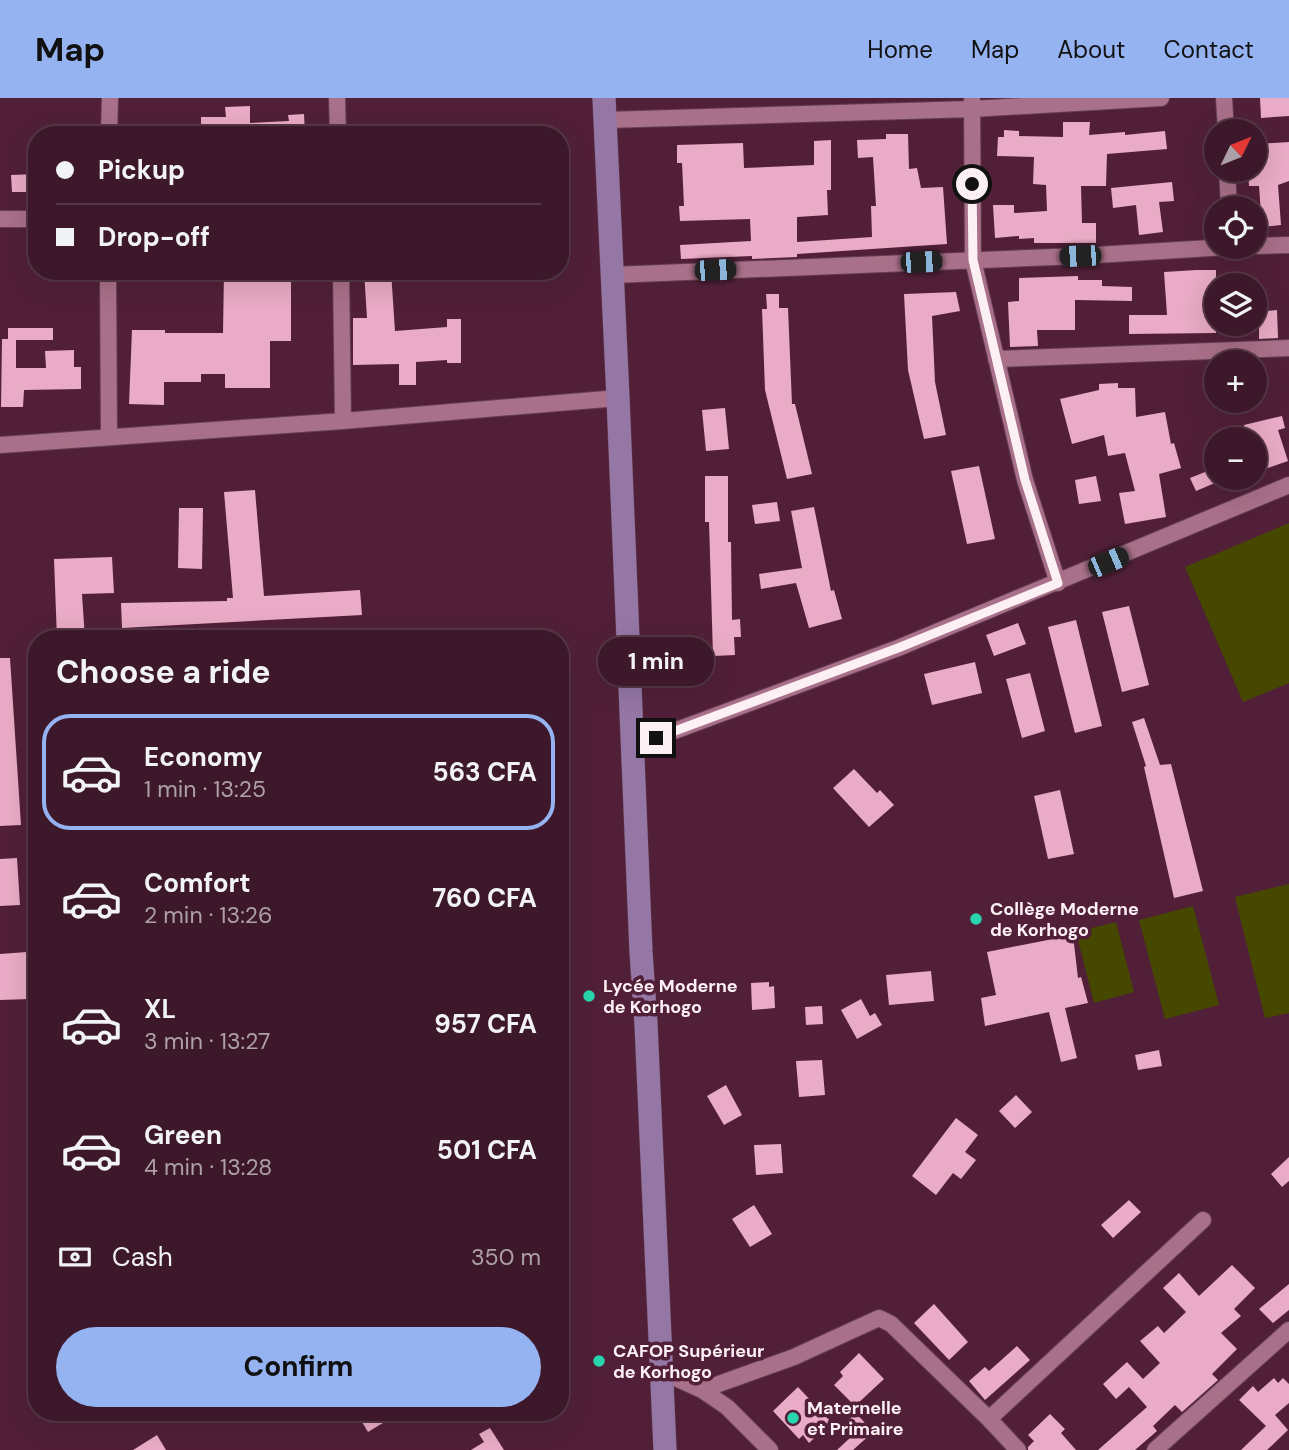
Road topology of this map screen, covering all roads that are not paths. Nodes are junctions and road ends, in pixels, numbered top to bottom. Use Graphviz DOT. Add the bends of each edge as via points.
graph roads {
  1 [pos="110,98"];
  2 [pos="337,98"];
  3 [pos="1161,98"];
  4 [pos="1224,98"];
  5 [pos="972,104"];
  6 [pos="605,109"];
  7 [pos="1225,119"];
  8 [pos="109,126"];
  9 [pos="338,126"];
  10 [pos="0,219"];
  11 [pos="28,219"];
  12 [pos="1289,245"];
  13 [pos="1267,246"];
  14 [pos="1204,248"];
  15 [pos="973,260"];
  16 [pos="612,275"];
  17 [pos="108,280"];
  18 [pos="341,280"];
  19 [pos="1289,348"];
  20 [pos="996,359"];
  21 [pos="618,398"];
  22 [pos="344,421"];
  23 [pos="109,437"];
  24 [pos="0,445"];
  25 [pos="1289,485"];
  26 [pos="1058,583"];
  27 [pos="631,747"];
  28 [pos="1203,1220"];
  29 [pos="1289,1330"];
  30 [pos="660,1371"];
  31 [pos="702,1391"];
  32 [pos="989,1419"];
  33 [pos="665,1450"];
  34 [pos="770,1450"];
  35 [pos="1018,1450"];
  36 [pos="1155,1450"];
  1 -- 8 [label="street"];
  2 -- 9 [label="street"];
  3 -- 5 [label="street"];
  4 -- 7 [label="street"];
  5 -- 6 [label="street"];
  5 -- 15 [label="street"];
  6 -- 16 [label="main road"];
  10 -- 11 [label="street"];
  12 -- 13 [label="street"];
  14 -- 15 [label="street"];
  15 -- 16 [label="street"];
  15 -- 20 [label="street"];
  16 -- 21 [label="main road"];
  17 -- 23 [label="street"];
  18 -- 22 [label="street"];
  19 -- 20 [label="street"];
  20 -- 26 [label="street" via="1025,480"];
  21 -- 22 [label="street"];
  21 -- 27 [label="main road"];
  22 -- 23 [label="street"];
  23 -- 24 [label="street"];
  25 -- 26 [label="street"];
  26 -- 27 [label="street"];
  27 -- 30 [label="main road"];
  28 -- 32 [label="street"];
  29 -- 36 [label="street"];
  30 -- 31 [label="street"];
  30 -- 33 [label="main road"];
  31 -- 32 [label="street" via="794,1357 879,1318 891,1324"];
  31 -- 34 [label="street" via="727,1407"];
  32 -- 35 [label="street"];
}
